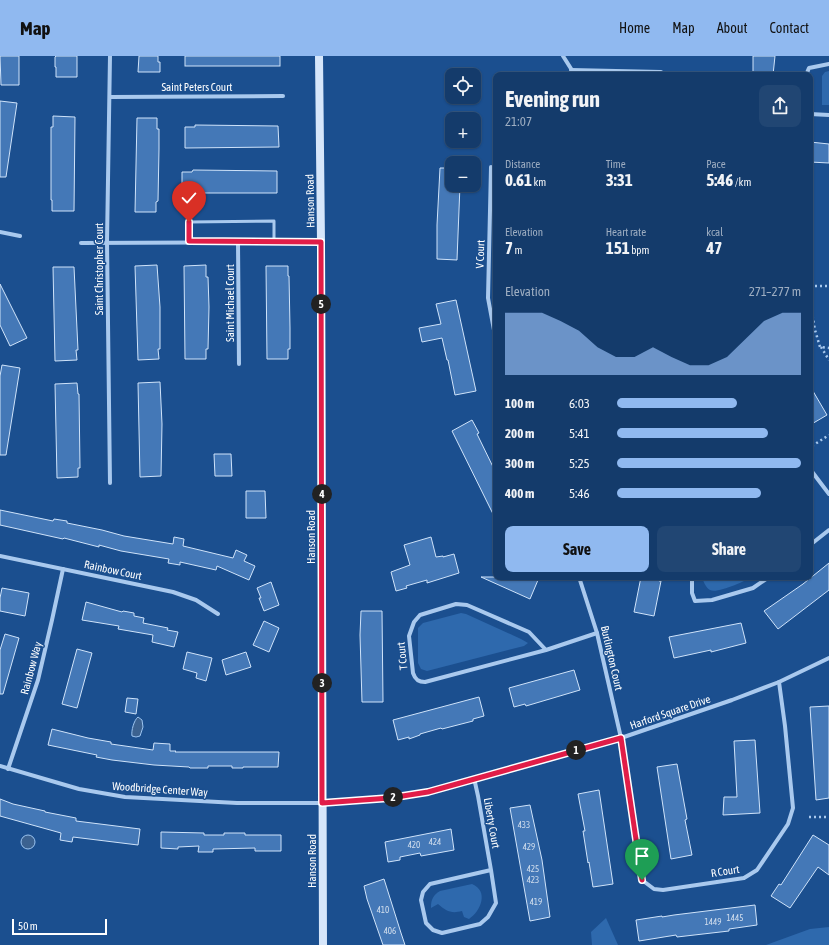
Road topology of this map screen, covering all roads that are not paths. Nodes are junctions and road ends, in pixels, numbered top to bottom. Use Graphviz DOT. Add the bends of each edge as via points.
graph roads {
  1 [pos="110,56"];
  2 [pos="319,56"];
  3 [pos="563,56"];
  4 [pos="829,64"];
  5 [pos="571,70"];
  6 [pos="661,72"];
  7 [pos="807,72"];
  8 [pos="284,96"];
  9 [pos="110,97"];
  10 [pos="813,114"];
  11 [pos="829,115"];
  12 [pos="491,167"];
  13 [pos="0,232"];
  14 [pos="20,236"];
  15 [pos="189,241"];
  16 [pos="107,242"];
  17 [pos="238,242"];
  18 [pos="274,242"];
  19 [pos="321,242"];
  20 [pos="81,243"];
  21 [pos="493,325"];
  22 [pos="239,364"];
  23 [pos="813,473"];
  24 [pos="110,483"];
  25 [pos="829,494"];
  26 [pos="829,530"];
  27 [pos="813,542"];
  28 [pos="0,556"];
  29 [pos="62,569"];
  30 [pos="580,580"];
  31 [pos="692,580"];
  32 [pos="765,580"];
  33 [pos="218,614"];
  34 [pos="597,633"];
  35 [pos="546,650"];
  36 [pos="829,658"];
  37 [pos="778,682"];
  38 [pos="621,738"];
  39 [pos="0,766"];
  40 [pos="8,768"];
  41 [pos="474,778"];
  42 [pos="322,803"];
  43 [pos="491,870"];
  44 [pos="322,945"];
  1 -- 9 [label="street, Saint Christopher Court"];
  2 -- 19 [label="street, Hanson Road"];
  3 -- 5 [label="street"];
  4 -- 7 [label="street" via="809,68"];
  5 -- 6 [label="street"];
  8 -- 9 [label="street, Saint Peters Court"];
  9 -- 16 [label="street, Saint Christopher Court"];
  10 -- 11 [label="street"];
  12 -- 21 [label="street, V Court" via="488,298"];
  13 -- 14 [label="street"];
  15 -- 16 [label="street"];
  15 -- 17 [label="street"];
  15 -- 18 [label="lane" via="189,222 274,220"];
  16 -- 20 [label="street"];
  16 -- 24 [label="street, Saint Christopher Court"];
  17 -- 18 [label="street"];
  17 -- 22 [label="street, Saint Michael Court"];
  18 -- 19 [label="street"];
  19 -- 42 [label="street, Hanson Road"];
  23 -- 25 [label="street"];
  26 -- 27 [label="street"];
  28 -- 29 [label="street, Rainbow Court"];
  29 -- 33 [label="street, Rainbow Court" via="173,592 196,600"];
  29 -- 40 [label="street, Rainbow Way" via="38,680"];
  30 -- 34 [label="street, Burlington Court"];
  31 -- 32 [label="street" via="695,601 712,600 753,588"];
  34 -- 35 [label="street, T Court"];
  34 -- 38 [label="street, Burlington Court"];
  35 -- 35 [label="street, T Court" via="529,632 467,605 456,604 420,616 414,622 409,636 413,673 420,682"];
  36 -- 37 [label="street, Harford Square Drive"];
  37 -- 38 [label="street, Harford Square Drive"];
  37 -- 38 [label="street, R Court" via="793,808 788,824 757,870 744,878 663,890 654,889 642,880"];
  38 -- 41 [label="street, Harford Square Drive"];
  39 -- 40 [label="street, Woodbridge Center Way"];
  40 -- 42 [label="street, Woodbridge Center Way" via="79,789 125,797 237,803"];
  41 -- 42 [label="street, Harford Square Drive" via="428,792 390,798"];
  41 -- 43 [label="street, Liberty Court"];
  42 -- 44 [label="street, Hanson Road"];
  43 -- 43 [label="street, Liberty Court" via="496,902 488,917 480,924 442,933 433,930 426,923 421,900 423,892 430,884"];
}
